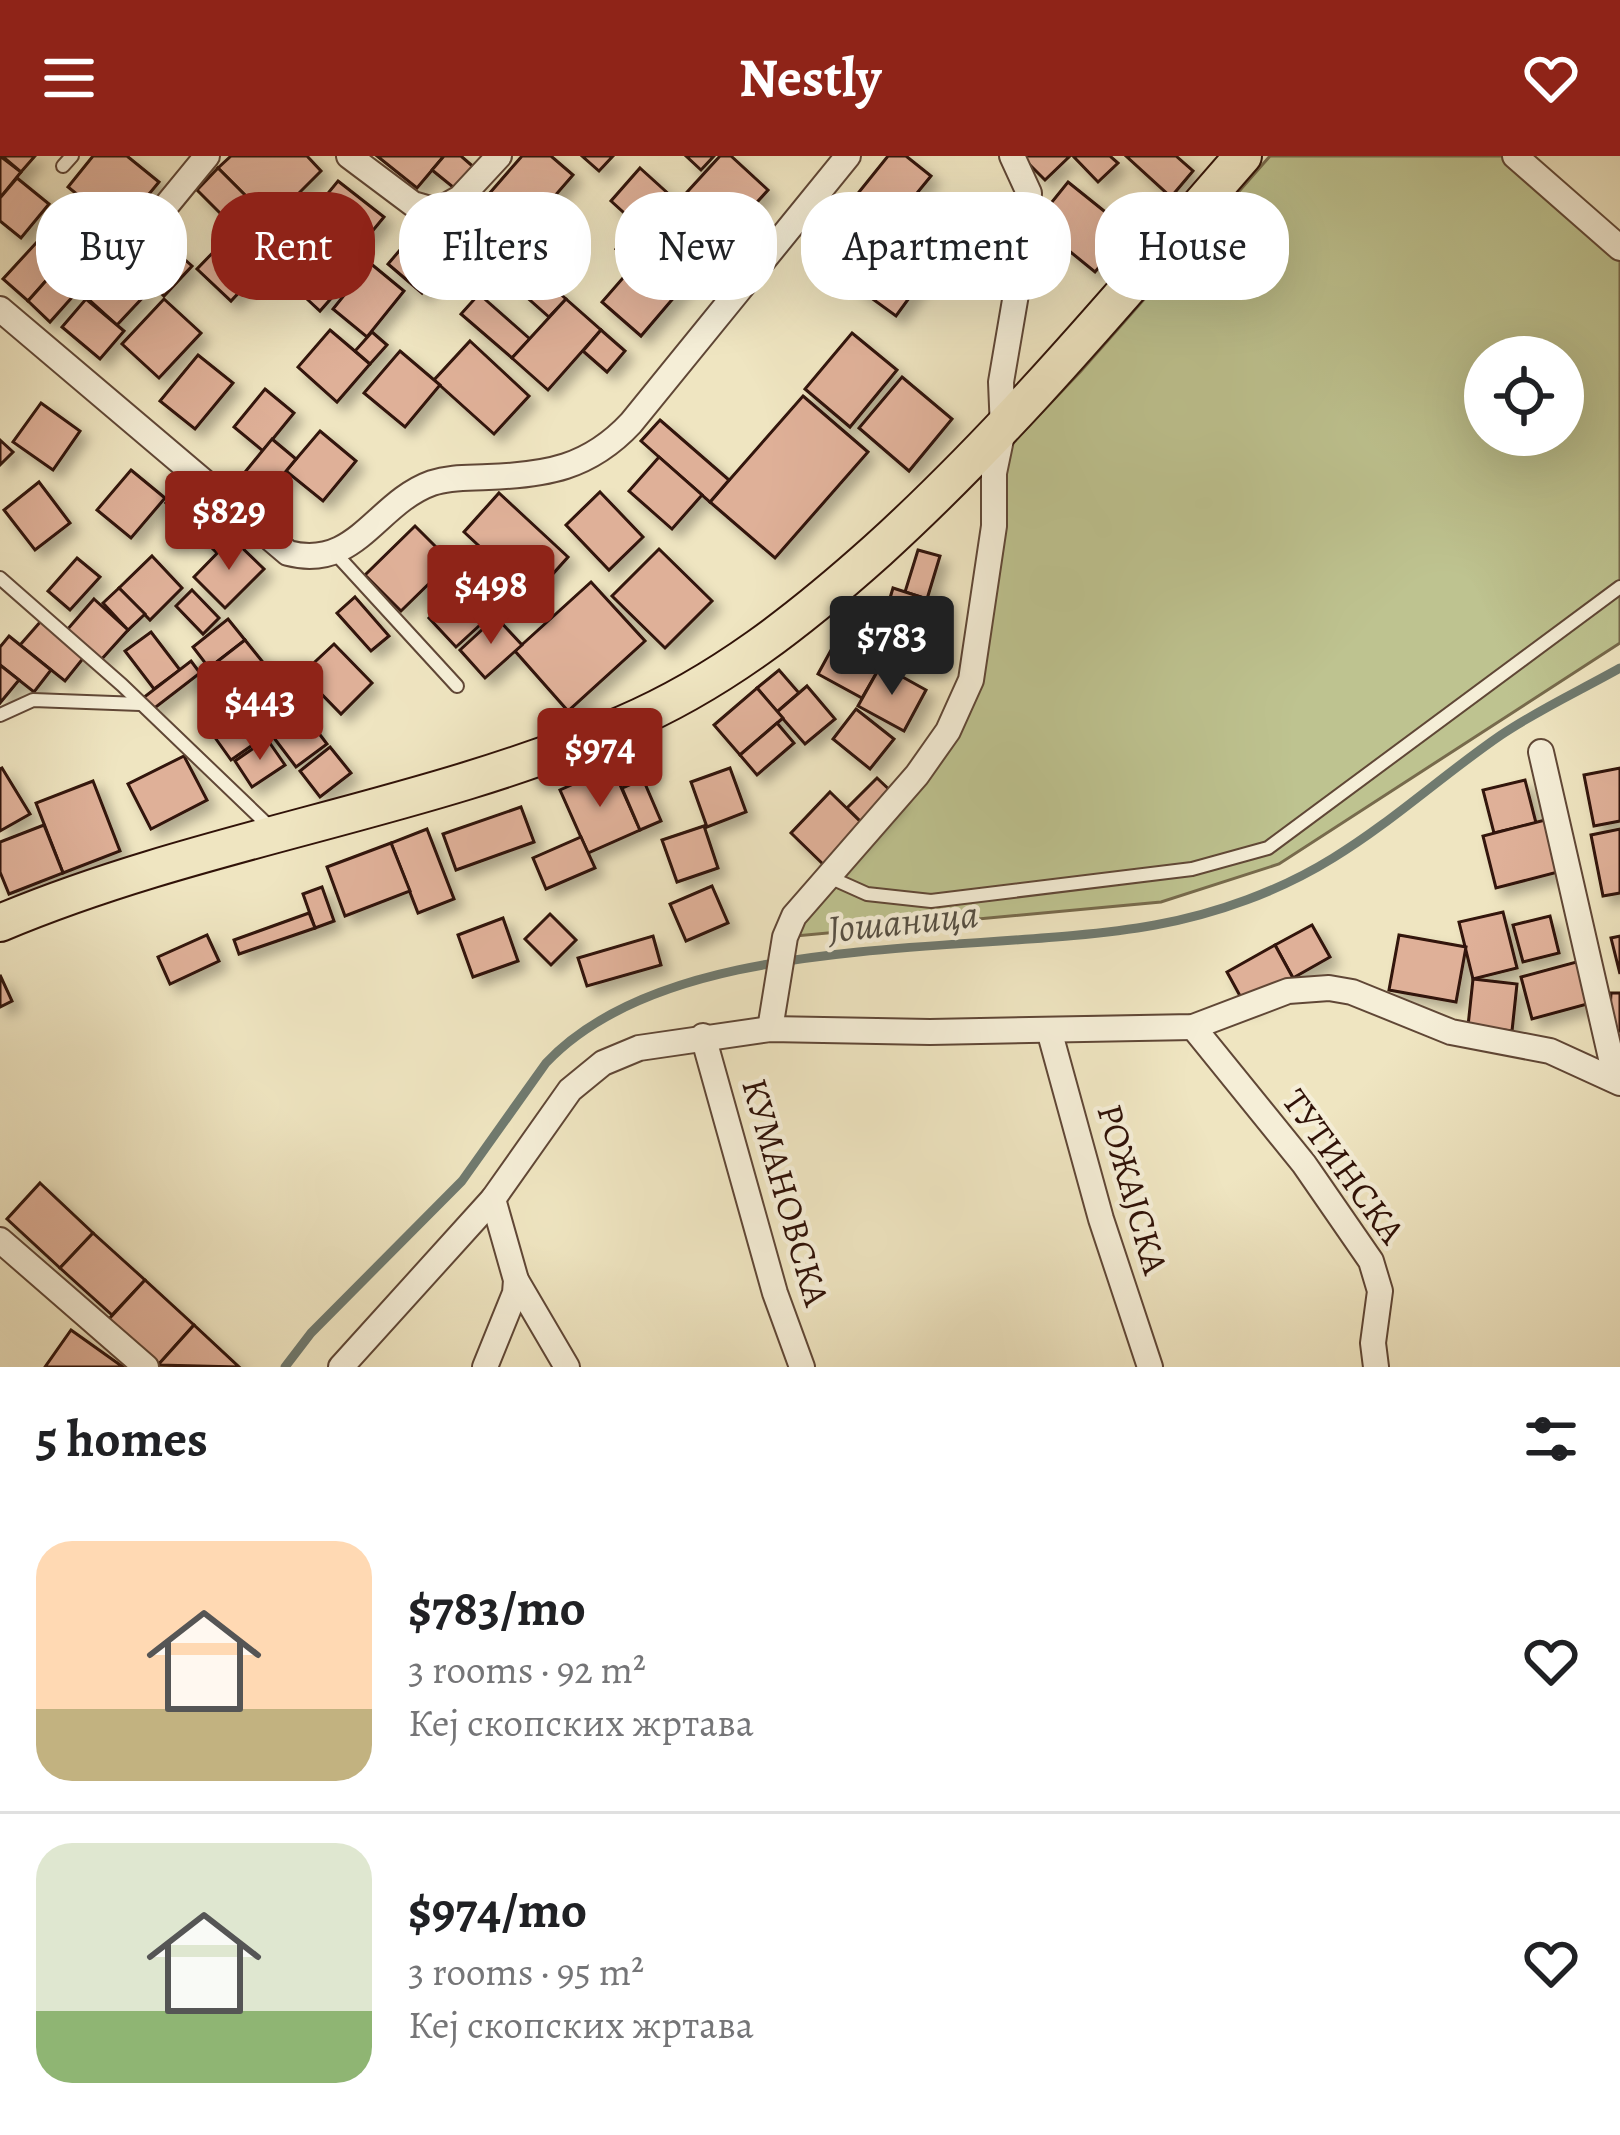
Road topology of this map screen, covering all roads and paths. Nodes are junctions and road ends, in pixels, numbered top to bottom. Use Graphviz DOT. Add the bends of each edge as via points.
graph roads {
  1 [pos="207,156"];
  2 [pos="499,156"];
  3 [pos="848,156"];
  4 [pos="1012,156"];
  5 [pos="1243,156"];
  6 [pos="1515,156"];
  7 [pos="352,157"];
  8 [pos="177,192"];
  9 [pos="1620,248"];
  10 [pos="0,309"];
  11 [pos="1003,430"];
  12 [pos="335,554"];
  13 [pos="0,578"];
  14 [pos="1620,587"];
  15 [pos="457,686"];
  16 [pos="141,704"];
  17 [pos="0,715"];
  18 [pos="1541,752"];
  19 [pos="276,832"];
  20 [pos="829,877"];
  21 [pos="0,923"];
  22 [pos="1193,1027"];
  23 [pos="770,1029"];
  24 [pos="1049,1030"];
  25 [pos="703,1036"];
  26 [pos="1618,1082"];
  27 [pos="494,1198"];
  28 [pos="0,1240"];
  29 [pos="516,1280"];
  30 [pos="146,1367"];
  31 [pos="341,1367"];
  32 [pos="485,1367"];
  33 [pos="567,1367"];
  34 [pos="802,1367"];
  35 [pos="1150,1367"];
  36 [pos="1376,1367"];
  1 -- 8 [label="street"];
  2 -- 7 [label="street" via="437,211 412,204"];
  3 -- 12 [label="street" via="631,423 596,455 541,475 436,482"];
  4 -- 11 [label="street" via="1029,207 1001,382"];
  5 -- 11 [label="main road"];
  6 -- 9 [label="street"];
  10 -- 12 [label="street" via="288,554"];
  11 -- 19 [label="main road" via="815,607 673,701 500,770"];
  11 -- 20 [label="street" via="970,680 917,776"];
  12 -- 15 [label="lane"];
  13 -- 16 [label="lane"];
  14 -- 20 [label="lane" via="1268,848 1192,869 931,902 867,894"];
  16 -- 17 [label="lane" via="33,700"];
  16 -- 19 [label="lane"];
  18 -- 26 [label="street"];
  19 -- 21 [label="main road"];
  20 -- 23 [label="street" via="785,937"];
  22 -- 24 [label="street"];
  22 -- 26 [label="street" via="1288,991 1329,988 1451,1033 1550,1052"];
  22 -- 36 [label="street, ТУТИНСКА" via="1371,1261 1380,1292"];
  23 -- 24 [label="street, КУМАНОВСКА"];
  23 -- 25 [label="street, КУМАНОВСКА"];
  24 -- 35 [label="street, РОЖАЈСКА"];
  25 -- 27 [label="street, КУМАНОВСКА" via="603,1063 570,1090"];
  25 -- 34 [label="street, КУМАНОВСКА"];
  27 -- 29 [label="street"];
  27 -- 31 [label="street, КУМАНОВСКА"];
  28 -- 30 [label="street"];
  29 -- 32 [label="street"];
  29 -- 33 [label="street"];
}
